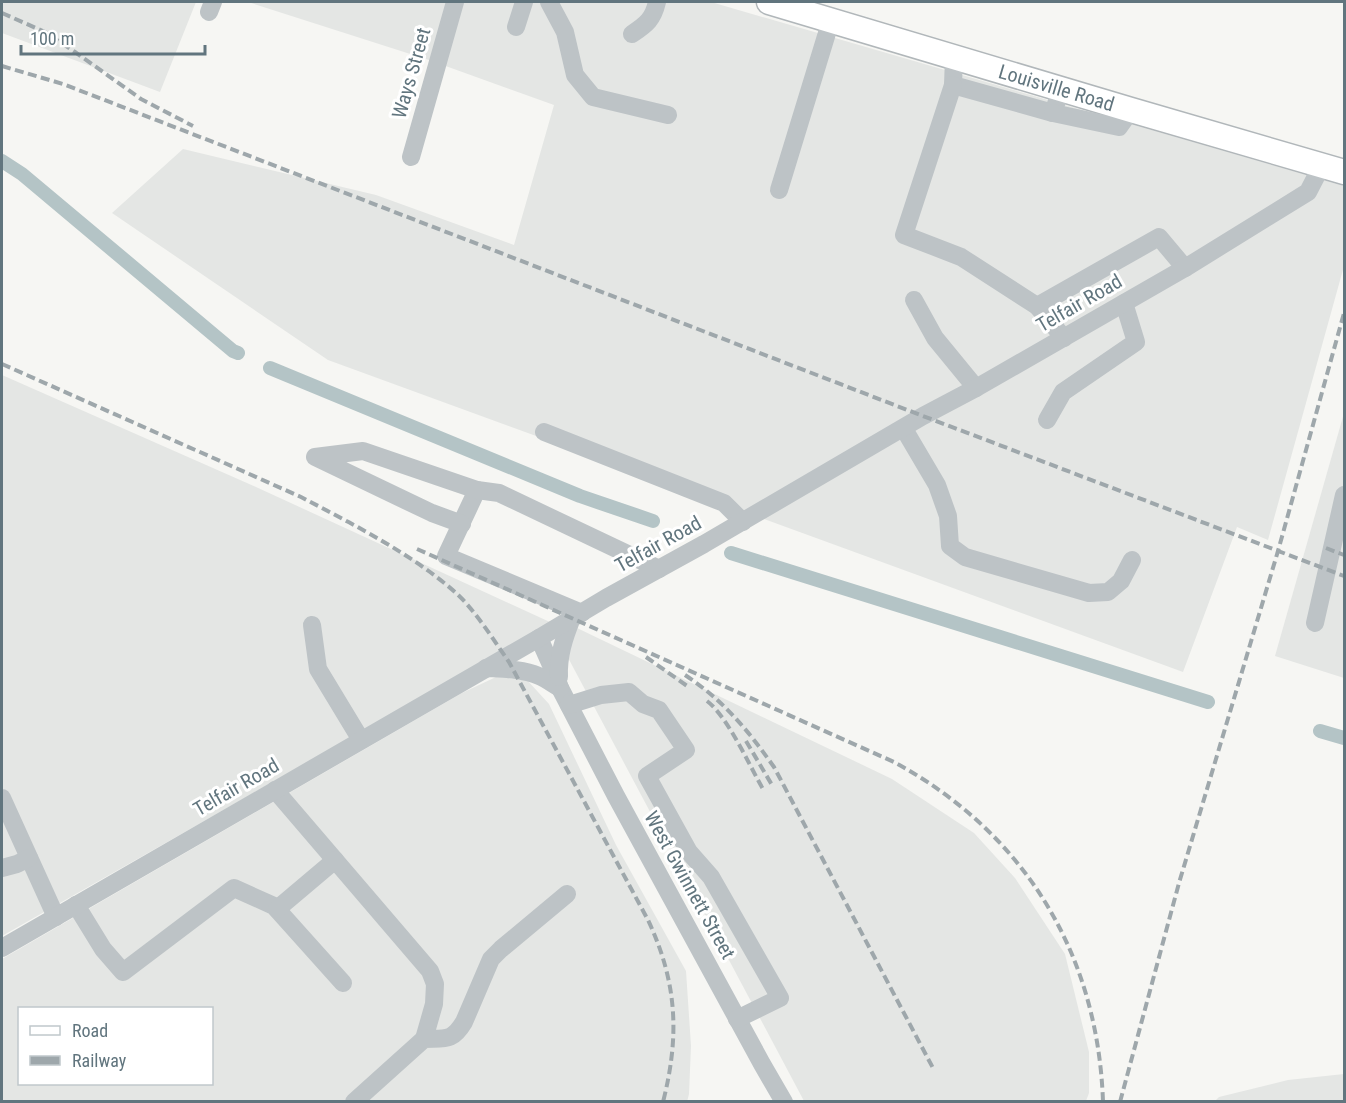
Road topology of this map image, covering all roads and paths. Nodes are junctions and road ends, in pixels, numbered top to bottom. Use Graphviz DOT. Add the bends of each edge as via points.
graph roads {
  1 [pos="455,2"];
  2 [pos="524,2"];
  3 [pos="549,2"];
  4 [pos="657,2"];
  5 [pos="769,2"];
  6 [pos="831,20"];
  7 [pos="516,27"];
  8 [pos="632,34"];
  9 [pos="954,57"];
  10 [pos="952,86"];
  11 [pos="1061,89"];
  12 [pos="1131,110"];
  13 [pos="1053,113"];
  14 [pos="668,115"];
  15 [pos="411,158"];
  16 [pos="1322,165"];
  17 [pos="1344,172"];
  18 [pos="779,189"];
  19 [pos="1185,268"];
  20 [pos="914,300"];
  21 [pos="1124,303"];
  22 [pos="1037,306"];
  23 [pos="1064,338"];
  24 [pos="976,388"];
  25 [pos="1047,420"];
  26 [pos="904,429"];
  27 [pos="544,432"];
  28 [pos="399,463"];
  29 [pos="477,490"];
  30 [pos="388,492"];
  31 [pos="1344,495"];
  32 [pos="743,522"];
  33 [pos="462,524"];
  34 [pos="1132,560"];
  35 [pos="659,569"];
  36 [pos="577,616"];
  37 [pos="1315,622"];
  38 [pos="312,625"];
  39 [pos="534,641"];
  40 [pos="486,668"];
  41 [pos="560,688"];
  42 [pos="568,705"];
  43 [pos="361,740"];
  44 [pos="275,790"];
  45 [pos="2,798"];
  46 [pos="29,858"];
  47 [pos="335,860"];
  48 [pos="2,868"];
  49 [pos="567,894"];
  50 [pos="76,905"];
  51 [pos="278,909"];
  52 [pos="56,917"];
  53 [pos="2,948"];
  54 [pos="343,983"];
  55 [pos="737,1019"];
  56 [pos="424,1039"];
  57 [pos="354,1101"];
  58 [pos="784,1101"];
  1 -- 15 [label="street, Ways Street"];
  2 -- 7 [label="street"];
  3 -- 14 [label="street" via="565,32 575,75 593,97"];
  4 -- 8 [label="street" via="646,25"];
  5 -- 6 [label="main road, Louisville Road"];
  6 -- 9 [label="main road, Louisville Road"];
  6 -- 18 [label="street"];
  9 -- 10 [label="street"];
  9 -- 11 [label="main road, Louisville Road"];
  10 -- 13 [label="street"];
  10 -- 22 [label="street" via="904,235 961,257"];
  11 -- 12 [label="main road, Louisville Road"];
  11 -- 13 [label="street"];
  12 -- 13 [label="street" via="1119,127"];
  12 -- 16 [label="main road, Louisville Road"];
  16 -- 17 [label="main road, Louisville Road"];
  16 -- 19 [label="street, Telfair Road" via="1308,192"];
  19 -- 21 [label="street, Telfair Road"];
  19 -- 22 [label="street" via="1159,237"];
  20 -- 24 [label="street" via="935,338"];
  21 -- 23 [label="street, Telfair Road"];
  21 -- 25 [label="street" via="1136,342 1063,392"];
  22 -- 23 [label="street"];
  23 -- 24 [label="street, Telfair Road"];
  24 -- 26 [label="street, Telfair Road"];
  26 -- 32 [label="street, Telfair Road"];
  26 -- 34 [label="street" via="937,485 948,516 950,546 965,557 1089,592 1108,592 1121,580"];
  27 -- 32 [label="street" via="724,503"];
  28 -- 29 [label="street"];
  28 -- 30 [label="street"];
  28 -- 30 [label="street" via="363,451 315,457"];
  29 -- 33 [label="street"];
  29 -- 35 [label="street" via="499,493"];
  30 -- 33 [label="street"];
  31 -- 37 [label="street"];
  32 -- 35 [label="street, Telfair Road"];
  33 -- 36 [label="street" via="446,556"];
  35 -- 36 [label="street, Telfair Road"];
  36 -- 39 [label="street, Telfair Road"];
  36 -- 41 [label="street" via="561,652"];
  38 -- 43 [label="street" via="318,669"];
  39 -- 40 [label="street, Telfair Road"];
  39 -- 41 [label="street, West Gwinnett Street"];
  40 -- 41 [label="street" via="522,671"];
  40 -- 43 [label="street, Telfair Road"];
  41 -- 42 [label="street, West Gwinnett Street"];
  42 -- 55 [label="street, West Gwinnett Street"];
  42 -- 55 [label="street" via="601,694 629,692 643,704 659,710 686,750 646,776 688,852 711,877 780,998"];
  43 -- 44 [label="street, Telfair Road"];
  44 -- 47 [label="street"];
  44 -- 50 [label="street, Telfair Road"];
  45 -- 46 [label="street"];
  46 -- 48 [label="street"];
  46 -- 52 [label="street"];
  47 -- 51 [label="street"];
  47 -- 56 [label="street" via="430,971 435,1004"];
  49 -- 56 [label="street" via="491,959 458,1032 450,1038"];
  50 -- 51 [label="street" via="123,972 234,888"];
  50 -- 52 [label="street, Telfair Road"];
  51 -- 54 [label="street"];
  52 -- 53 [label="street, Telfair Road"];
  55 -- 58 [label="street, West Gwinnett Street"];
  56 -- 57 [label="street"];
}
